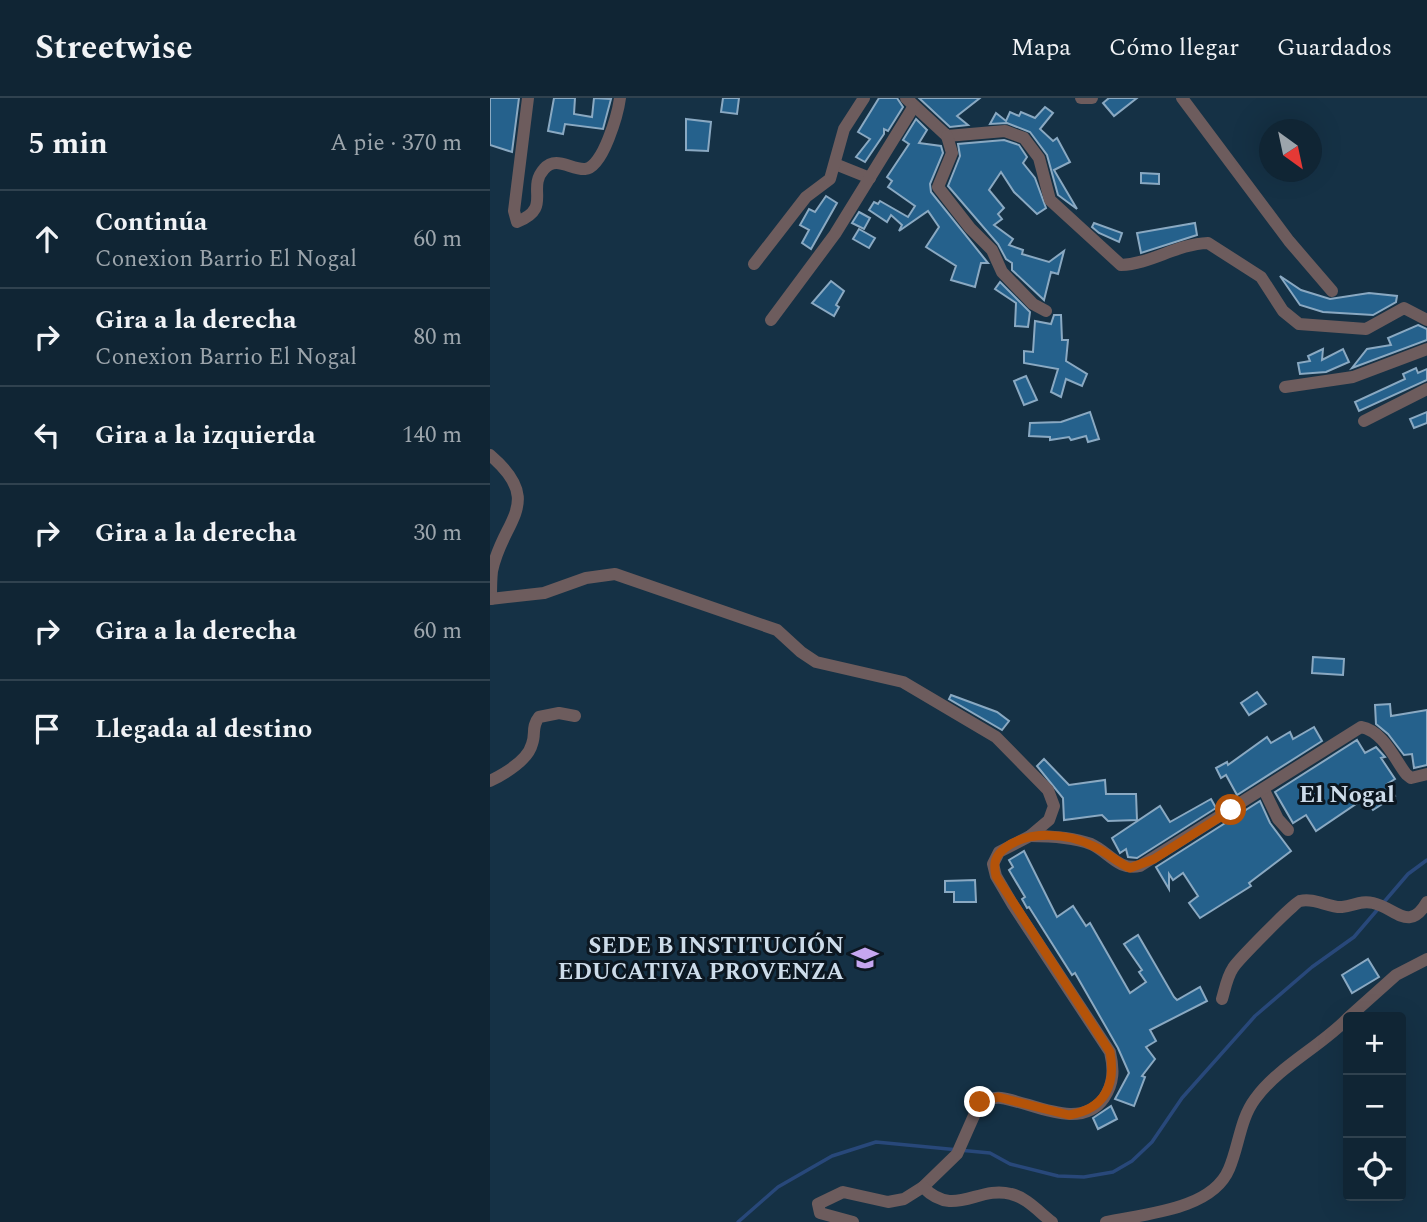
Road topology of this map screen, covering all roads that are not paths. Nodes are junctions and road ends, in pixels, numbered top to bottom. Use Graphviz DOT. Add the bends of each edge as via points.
graph roads {
  1 [pos="528,98"];
  2 [pos="620,98"];
  3 [pos="864,98"];
  4 [pos="1182,98"];
  5 [pos="910,102"];
  6 [pos="947,136"];
  7 [pos="835,164"];
  8 [pos="870,178"];
  9 [pos="754,264"];
  10 [pos="1332,291"];
  11 [pos="1046,312"];
  12 [pos="771,320"];
  13 [pos="1427,320"];
  14 [pos="1427,349"];
  15 [pos="1285,387"];
  16 [pos="1427,389"];
  17 [pos="1364,421"];
  18 [pos="490,455"];
  19 [pos="490,599"];
  20 [pos="575,716"];
  21 [pos="1427,774"];
  22 [pos="490,781"];
  23 [pos="1264,790"];
  24 [pos="1288,830"];
  25 [pos="1030,836"];
  26 [pos="1427,902"];
  27 [pos="1427,958"];
  28 [pos="1222,999"];
  29 [pos="1356,1012"];
  30 [pos="1343,1023"];
  31 [pos="923,1187"];
  32 [pos="853,1222"];
  33 [pos="1052,1222"];
  34 [pos="1106,1222"];
  1 -- 2 [label="street" via="513,211 517,222 533,214 545,167 554,163 586,169 594,165 615,126"];
  3 -- 7 [label="street" via="844,129"];
  4 -- 10 [label="street"];
  5 -- 6 [label="street"];
  5 -- 8 [label="street"];
  6 -- 11 [label="street" via="952,153 938,187 992,250 1002,272"];
  6 -- 13 [label="street" via="1005,131 1024,138 1039,158 1054,205 1121,265 1208,243 1261,277 1283,311 1299,324 1366,329 1404,308"];
  7 -- 8 [label="street"];
  7 -- 9 [label="street" via="830,179 806,197"];
  8 -- 12 [label="street"];
  14 -- 15 [label="street" via="1353,377"];
  16 -- 17 [label="street"];
  18 -- 19 [label="street" via="510,474 519,501 492,569"];
  19 -- 25 [label="street" via="544,593 586,578 615,575 777,630 816,662 903,682 996,737 1048,790 1054,806 1049,820"];
  20 -- 22 [label="street" via="539,717 528,754"];
  21 -- 23 [label="street" via="1411,778 1378,736 1361,727"];
  23 -- 24 [label="street"];
  23 -- 25 [label="street" via="1154,859 1130,868 1091,844"];
  25 -- 31 [label="street" via="999,852 993,864 996,876 1110,1052 1114,1069 1110,1089 1099,1105 1069,1115 998,1097 980,1102 957,1154"];
  26 -- 28 [label="street" via="1411,918 1359,901 1343,907 1300,901 1288,907 1273,929 1233,968"];
  27 -- 29 [label="street" via="1396,975"];
  30 -- 34 [label="street" via="1255,1098 1229,1169 1215,1188 1164,1212"];
  31 -- 32 [label="street" via="904,1199 888,1202 843,1192 818,1204 820,1213"];
  31 -- 33 [label="street" via="933,1198 955,1201 1010,1193"];
}
